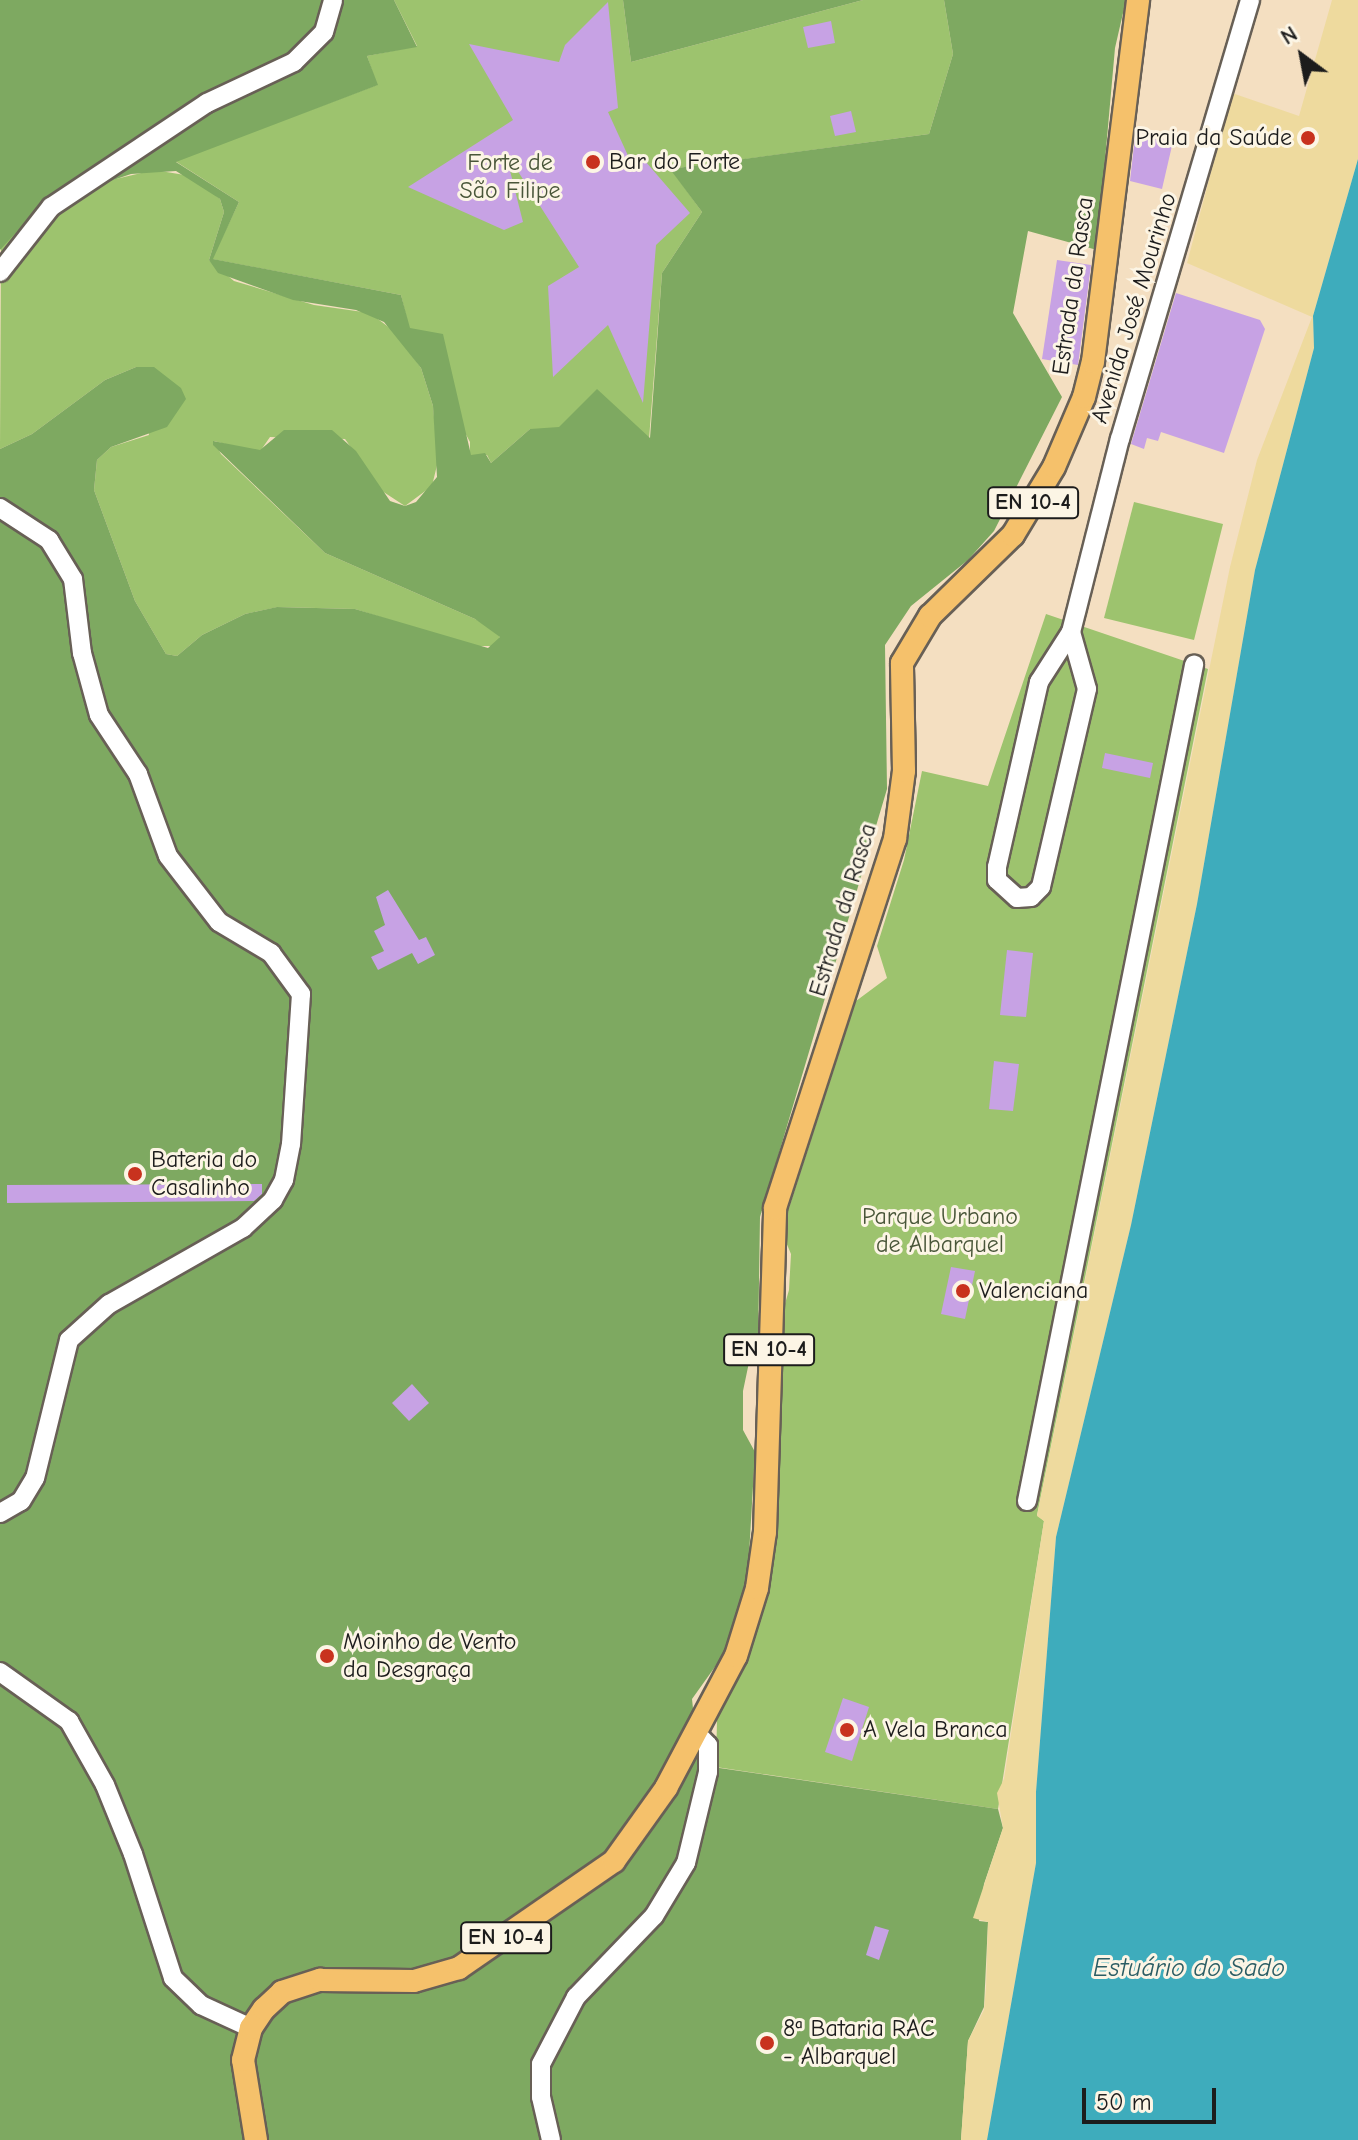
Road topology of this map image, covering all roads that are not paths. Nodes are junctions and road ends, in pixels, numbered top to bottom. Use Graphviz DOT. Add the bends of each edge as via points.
graph roads {
  1 [pos="333,0"];
  2 [pos="1138,0"];
  3 [pos="1250,0"];
  4 [pos="0,272"];
  5 [pos="0,508"];
  6 [pos="1071,632"];
  7 [pos="1194,665"];
  8 [pos="1027,1501"];
  9 [pos="0,1513"];
  10 [pos="0,1672"];
  11 [pos="697,1734"];
  12 [pos="251,2028"];
  13 [pos="256,2140"];
  14 [pos="551,2140"];
  1 -- 4 [label="street" via="324,32 294,62 207,103 51,207"];
  2 -- 11 [label="main road, Estrada da Rasca / EN 10-4" via="1093,362 1084,397 1054,467 1013,535 930,616 902,663 904,771 895,839 775,1208 765,1520 757,1588 736,1656"];
  3 -- 6 [label="street, Avenida José Mourinho" via="1120,439"];
  5 -- 9 [label="street" via="49,540 73,579 82,653 99,715 138,774 168,856 219,922 271,953 301,994 291,1144 284,1180 273,1200 243,1228 109,1304 69,1340 35,1478 21,1501"];
  6 -- 6 [label="street, Avenida José Mourinho" via="1039,682 997,867 1004,892 1017,898 1031,897 1041,887 1087,689"];
  7 -- 8 [label="street"];
  10 -- 12 [label="street" via="69,1721 105,1785 133,1854 173,1978 201,2005"];
  11 -- 12 [label="main road, EN 10-4" via="614,1861 489,1950 433,1977 299,1986 282,1992"];
  11 -- 14 [label="street" via="708,1745 708,1772 686,1863 654,1916 576,1997 541,2064 541,2097"];
  12 -- 13 [label="main road" via="243,2060"];
}
